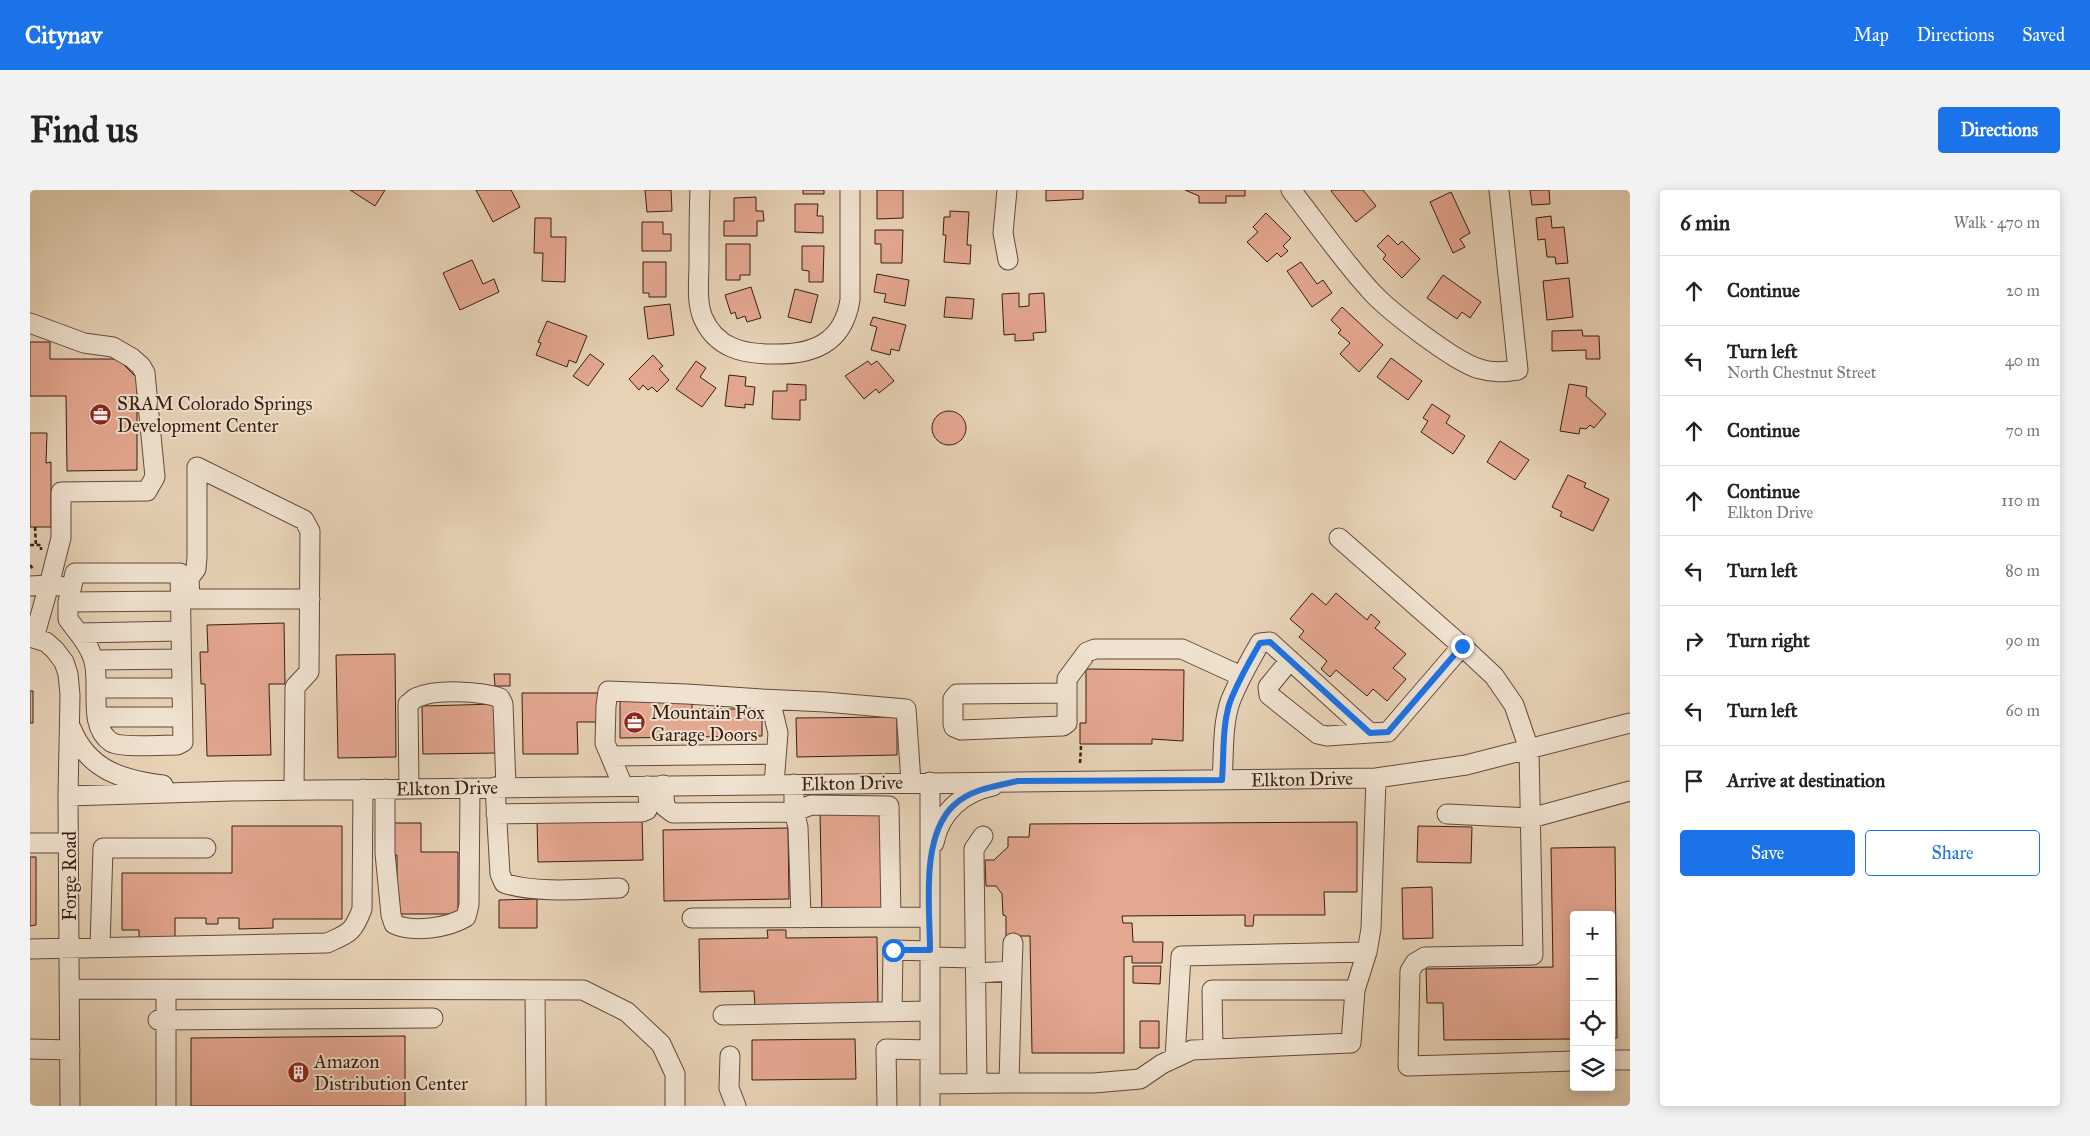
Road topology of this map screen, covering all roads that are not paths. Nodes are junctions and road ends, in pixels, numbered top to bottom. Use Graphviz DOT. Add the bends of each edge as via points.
graph roads {
  1 [pos="700,190"];
  2 [pos="850,190"];
  3 [pos="1007,190"];
  4 [pos="1291,190"];
  5 [pos="1499,190"];
  6 [pos="1008,260"];
  7 [pos="30,323"];
  8 [pos="1339,538"];
  9 [pos="49,585"];
  10 [pos="30,586"];
  11 [pos="71,588"];
  12 [pos="310,599"];
  13 [pos="181,601"];
  14 [pos="181,631"];
  15 [pos="79,633"];
  16 [pos="32,638"];
  17 [pos="1462,646"];
  18 [pos="181,659"];
  19 [pos="94,660"];
  20 [pos="1290,660"];
  21 [pos="1241,676"];
  22 [pos="96,688"];
  23 [pos="181,688"];
  24 [pos="1067,693"];
  25 [pos="762,700"];
  26 [pos="97,717"];
  27 [pos="182,717"];
  28 [pos="69,723"];
  29 [pos="1630,723"];
  30 [pos="1370,733"];
  31 [pos="1529,749"];
  32 [pos="776,754"];
  33 [pos="611,756"];
  34 [pos="1376,778"];
  35 [pos="1222,780"];
  36 [pos="1018,781"];
  37 [pos="911,782"];
  38 [pos="930,782"];
  39 [pos="774,784"];
  40 [pos="794,784"];
  41 [pos="655,785"];
  42 [pos="623,786"];
  43 [pos="500,787"];
  44 [pos="409,788"];
  45 [pos="470,788"];
  46 [pos="363,789"];
  47 [pos="385,789"];
  48 [pos="294,790"];
  49 [pos="232,791"];
  50 [pos="1630,791"];
  51 [pos="68,796"];
  52 [pos="794,812"];
  53 [pos="496,814"];
  54 [pos="1448,814"];
  55 [pos="1531,818"];
  56 [pos="983,836"];
  57 [pos="68,842"];
  58 [pos="30,843"];
  59 [pos="206,848"];
  60 [pos="930,869"];
  61 [pos="619,888"];
  62 [pos="891,917"];
  63 [pos="930,917"];
  64 [pos="692,918"];
  65 [pos="801,918"];
  66 [pos="1013,943"];
  67 [pos="100,947"];
  68 [pos="69,948"];
  69 [pos="30,949"];
  70 [pos="1367,952"];
  71 [pos="930,954"];
  72 [pos="976,965"];
  73 [pos="1012,971"];
  74 [pos="70,989"];
  75 [pos="166,989"];
  76 [pos="535,990"];
  77 [pos="1355,990"];
  78 [pos="892,1012"];
  79 [pos="930,1012"];
  80 [pos="723,1015"];
  81 [pos="433,1018"];
  82 [pos="162,1020"];
  83 [pos="30,1049"];
  84 [pos="1213,1049"];
  85 [pos="70,1050"];
  86 [pos="930,1050"];
  87 [pos="730,1056"];
  88 [pos="1175,1058"];
  89 [pos="1615,1060"];
  90 [pos="1630,1060"];
  91 [pos="1570,1061"];
  92 [pos="977,1083"];
  93 [pos="1010,1083"];
  94 [pos="930,1084"];
  95 [pos="70,1106"];
  96 [pos="166,1106"];
  97 [pos="536,1106"];
  98 [pos="675,1106"];
  99 [pos="736,1106"];
  100 [pos="887,1106"];
  101 [pos="930,1106"];
  1 -- 2 [label="street" via="698,295 703,319 728,347 752,354 789,354 802,353 826,343 848,312"];
  3 -- 6 [label="street" via="1003,233"];
  4 -- 5 [label="street" via="1370,290 1392,310 1461,362 1500,373 1518,370"];
  7 -- 9 [label="street" via="84,342 113,347 141,366 145,373 155,477 147,491 62,492 62,538"];
  8 -- 17 [label="street"];
  9 -- 10 [label="street"];
  9 -- 11 [label="street"];
  9 -- 16 [label="street"];
  11 -- 13 [label="street"];
  11 -- 13 [label="street" via="180,573"];
  11 -- 15 [label="street" via="68,619"];
  12 -- 12 [label="street" via="310,531 304,520 197,467 197,557 196,569 189,578 190,599"];
  12 -- 48 [label="street" via="309,672 295,687"];
  13 -- 14 [label="street"];
  14 -- 15 [label="street"];
  14 -- 18 [label="street"];
  15 -- 19 [label="street"];
  16 -- 28 [label="street, Forge Road" via="46,642 64,662 68,674"];
  17 -- 30 [label="street" via="1388,732"];
  17 -- 31 [label="street" via="1494,676 1514,705"];
  18 -- 19 [label="street"];
  18 -- 23 [label="street"];
  19 -- 22 [label="street"];
  20 -- 21 [label="street" via="1270,642 1260,643"];
  20 -- 30 [label="street"];
  20 -- 30 [label="street" via="1268,687 1269,695 1318,734"];
  21 -- 24 [label="street" via="1182,649 1095,649 1087,652 1069,674"];
  21 -- 35 [label="street" via="1230,704"];
  22 -- 23 [label="street"];
  22 -- 26 [label="street"];
  23 -- 27 [label="street"];
  24 -- 24 [label="street" via="1067,723 1060,728 957,729 953,724 953,699 957,694"];
  25 -- 32 [label="street" via="772,708 778,733"];
  25 -- 33 [label="street" via="608,691 605,743"];
  25 -- 37 [label="street" via="906,709"];
  26 -- 27 [label="street"];
  26 -- 27 [label="street" via="102,732 112,743 148,746 183,742"];
  28 -- 49 [label="street" via="82,751 91,760 116,773 147,783"];
  28 -- 51 [label="street, Forge Road"];
  29 -- 31 [label="street, Elkton Drive"];
  31 -- 34 [label="street, Elkton Drive" via="1466,765"];
  31 -- 55 [label="street"];
  32 -- 33 [label="street"];
  32 -- 39 [label="street"];
  33 -- 42 [label="street"];
  34 -- 35 [label="street, Elkton Drive"];
  34 -- 70 [label="street" via="1371,929"];
  35 -- 36 [label="street, Elkton Drive"];
  36 -- 38 [label="street, Elkton Drive"];
  36 -- 60 [label="street" via="987,787 954,805 936,834"];
  37 -- 38 [label="street, Elkton Drive"];
  37 -- 40 [label="street, Elkton Drive"];
  38 -- 60 [label="street"];
  39 -- 40 [label="street, Elkton Drive"];
  39 -- 41 [label="street, Elkton Drive"];
  40 -- 52 [label="street"];
  41 -- 42 [label="street, Elkton Drive"];
  41 -- 52 [label="street" via="666,808 673,813"];
  41 -- 53 [label="street" via="647,810 642,812"];
  42 -- 43 [label="street, Elkton Drive"];
  43 -- 44 [label="street" via="503,704 500,698 468,692 417,697 408,704"];
  43 -- 45 [label="street, Elkton Drive"];
  43 -- 53 [label="street"];
  44 -- 45 [label="street, Elkton Drive"];
  44 -- 47 [label="street, Elkton Drive"];
  45 -- 47 [label="street" via="469,905 466,917 458,922 420,929 404,929 394,924 391,915 385,853"];
  46 -- 47 [label="street, Elkton Drive"];
  46 -- 48 [label="street, Elkton Drive"];
  46 -- 67 [label="street" via="362,909 350,932 327,943"];
  48 -- 49 [label="street, Elkton Drive"];
  49 -- 51 [label="street, Elkton Drive"];
  50 -- 55 [label="street"];
  51 -- 57 [label="street, Forge Road"];
  52 -- 62 [label="street" via="812,805 889,806"];
  52 -- 65 [label="street" via="798,827"];
  53 -- 61 [label="street" via="500,874 504,883 515,887"];
  54 -- 55 [label="street"];
  55 -- 91 [label="street" via="1533,955 1425,957 1415,963 1410,970 1408,1066"];
  56 -- 72 [label="street" via="974,849"];
  57 -- 58 [label="street"];
  57 -- 68 [label="street, Forge Road"];
  59 -- 67 [label="street" via="103,848"];
  60 -- 63 [label="street"];
  62 -- 63 [label="street"];
  62 -- 65 [label="street"];
  63 -- 71 [label="street"];
  64 -- 65 [label="street"];
  66 -- 73 [label="street"];
  67 -- 68 [label="street"];
  68 -- 69 [label="street"];
  68 -- 74 [label="street, Forge Road"];
  70 -- 77 [label="street"];
  70 -- 88 [label="street" via="1181,956"];
  71 -- 72 [label="street"];
  71 -- 78 [label="street" via="893,950"];
  71 -- 79 [label="street"];
  72 -- 73 [label="street"];
  72 -- 92 [label="street"];
  73 -- 93 [label="street"];
  74 -- 75 [label="street"];
  74 -- 85 [label="street, Forge Road"];
  75 -- 76 [label="street"];
  75 -- 82 [label="street"];
  76 -- 97 [label="street"];
  76 -- 98 [label="street" via="582,990 627,1012 660,1044 675,1074"];
  77 -- 84 [label="street" via="1351,1043"];
  77 -- 84 [label="street" via="1212,990"];
  78 -- 79 [label="street"];
  78 -- 80 [label="street"];
  79 -- 86 [label="street"];
  81 -- 82 [label="street"];
  82 -- 96 [label="street"];
  83 -- 85 [label="street"];
  84 -- 88 [label="street" via="1192,1050"];
  85 -- 95 [label="street, Forge Road"];
  86 -- 94 [label="street"];
  86 -- 100 [label="street" via="886,1049"];
  87 -- 99 [label="street" via="729,1088"];
  88 -- 93 [label="street" via="1140,1078 1094,1083"];
  89 -- 90 [label="street"];
  92 -- 93 [label="street"];
  92 -- 94 [label="street"];
  94 -- 101 [label="street"];
}
